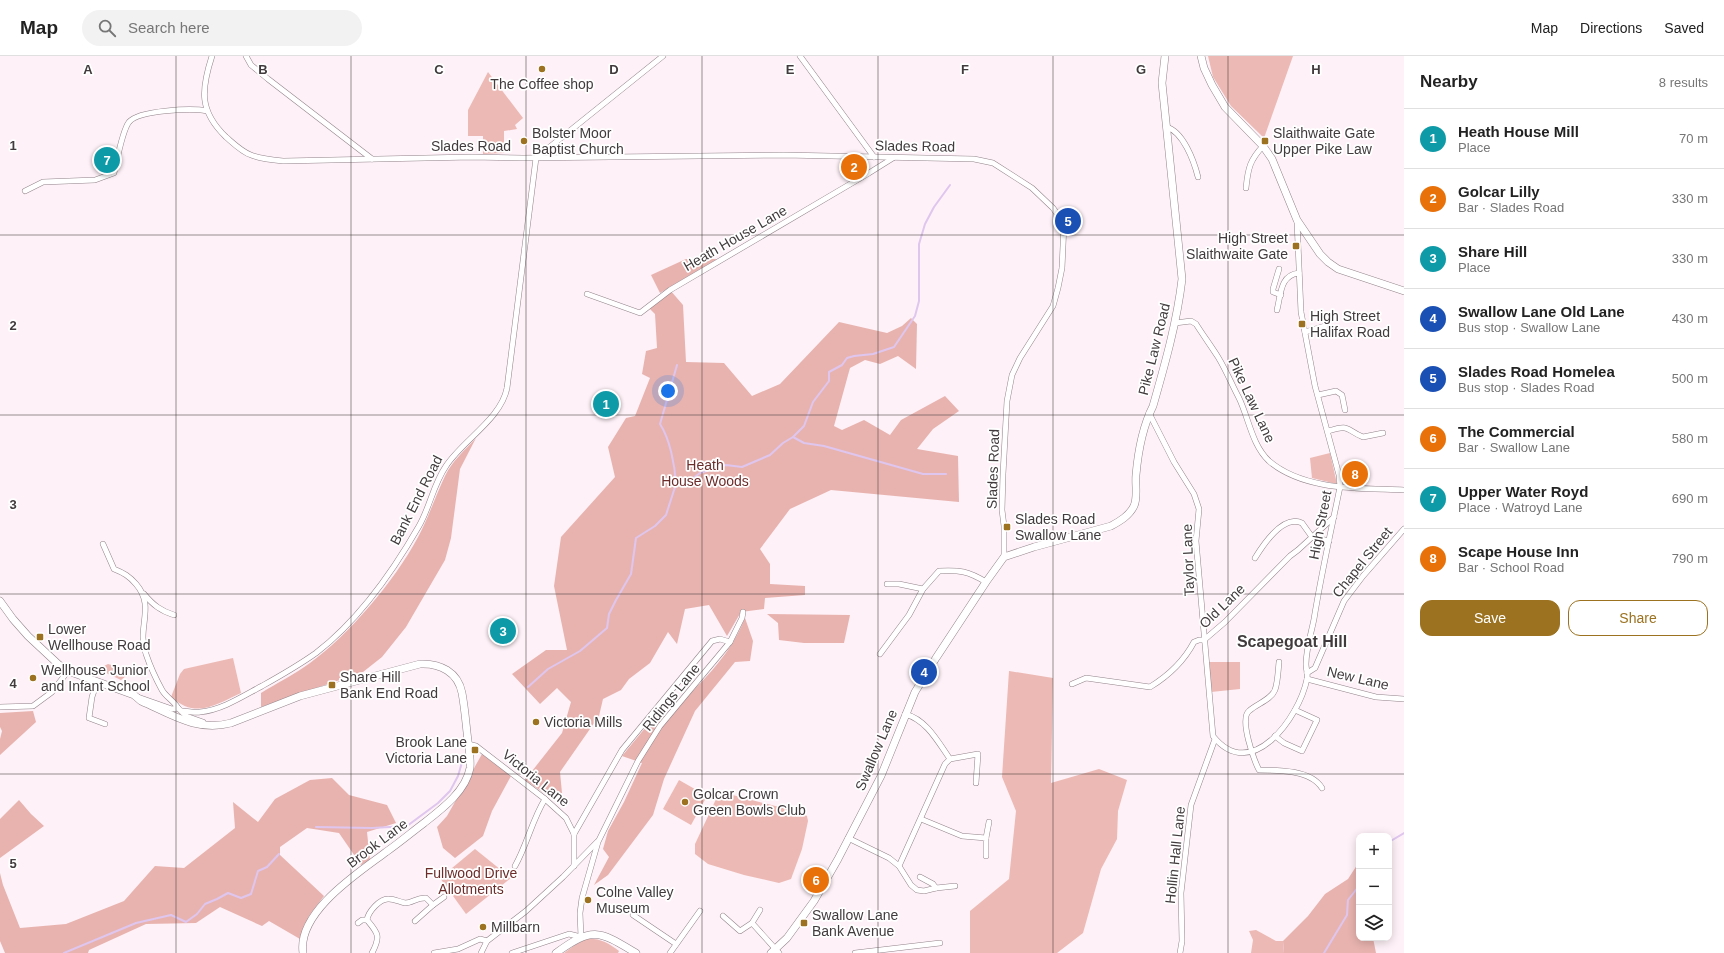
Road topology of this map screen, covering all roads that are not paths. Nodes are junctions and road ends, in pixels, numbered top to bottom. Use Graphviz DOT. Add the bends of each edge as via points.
graph roads {
  1 [pos="212,56"];
  2 [pos="246,56"];
  3 [pos="662,56"];
  4 [pos="800,56"];
  5 [pos="1165,56"];
  6 [pos="1201,56"];
  7 [pos="207,111"];
  8 [pos="1166,127"];
  9 [pos="1263,146"];
  10 [pos="536,158"];
  11 [pos="874,158"];
  12 [pos="893,158"];
  13 [pos="372,159"];
  14 [pos="1198,177"];
  15 [pos="1246,188"];
  16 [pos="25,191"];
  17 [pos="1297,220"];
  18 [pos="1279,269"];
  19 [pos="1300,273"];
  20 [pos="1404,291"];
  21 [pos="587,294"];
  22 [pos="1281,295"];
  23 [pos="1277,310"];
  24 [pos="1176,323"];
  25 [pos="1324,326"];
  26 [pos="1305,332"];
  27 [pos="1318,396"];
  28 [pos="1345,410"];
  29 [pos="1149,413"];
  30 [pos="1328,431"];
  31 [pos="1383,434"];
  32 [pos="1340,487"];
  33 [pos="1404,490"];
  34 [pos="1334,517"];
  35 [pos="1404,529"];
  36 [pos="1312,537"];
  37 [pos="1329,541"];
  38 [pos="103,544"];
  39 [pos="1004,557"];
  40 [pos="1255,558"];
  41 [pos="986,582"];
  42 [pos="887,584"];
  43 [pos="923,589"];
  44 [pos="143,593"];
  45 [pos="0,601"];
  46 [pos="743,612"];
  47 [pos="174,615"];
  48 [pos="1204,640"];
  49 [pos="730,642"];
  50 [pos="880,654"];
  51 [pos="1279,662"];
  52 [pos="68,671"];
  53 [pos="1308,673"];
  54 [pos="1307,679"];
  55 [pos="97,682"];
  56 [pos="1072,684"];
  57 [pos="134,695"];
  58 [pos="1404,699"];
  59 [pos="0,707"];
  60 [pos="180,710"];
  61 [pos="1295,710"];
  62 [pos="906,714"];
  63 [pos="105,724"];
  64 [pos="210,725"];
  65 [pos="1275,736"];
  66 [pos="1215,739"];
  67 [pos="468,744"];
  68 [pos="1253,752"];
  69 [pos="950,759"];
  70 [pos="976,783"];
  71 [pos="1322,788"];
  72 [pos="545,799"];
  73 [pos="921,819"];
  74 [pos="989,822"];
  75 [pos="574,834"];
  76 [pos="848,838"];
  77 [pos="986,838"];
  78 [pos="598,842"];
  79 [pos="986,856"];
  80 [pos="515,866"];
  81 [pos="574,866"];
  82 [pos="899,866"];
  83 [pos="920,877"];
  84 [pos="955,886"];
  85 [pos="936,888"];
  86 [pos="444,897"];
  87 [pos="433,905"];
  88 [pos="760,910"];
  89 [pos="700,911"];
  90 [pos="633,915"];
  91 [pos="723,916"];
  92 [pos="367,920"];
  93 [pos="415,921"];
  94 [pos="358,923"];
  95 [pos="752,923"];
  96 [pos="581,936"];
  97 [pos="487,941"];
  98 [pos="940,943"];
  99 [pos="676,944"];
  100 [pos="775,952"];
  101 [pos="303,953"];
  102 [pos="372,953"];
  103 [pos="434,953"];
  104 [pos="481,953"];
  105 [pos="512,953"];
  106 [pos="556,953"];
  107 [pos="636,953"];
  108 [pos="670,953"];
  109 [pos="855,953"];
  110 [pos="1180,953"];
  1 -- 7 [label="street" via="205,83 204,99"];
  2 -- 13 [label="street" via="251,65 268,79"];
  3 -- 10 [label="street"];
  4 -- 11 [label="street"];
  5 -- 8 [label="street, Pike Law Road" via="1162,83"];
  6 -- 9 [label="street" via="1212,85 1225,107"];
  7 -- 13 [label="street, Slades Road" via="215,126 231,142 250,155 284,161"];
  7 -- 16 [label="street" via="196,109 134,118 127,126 114,173 95,180 43,182"];
  8 -- 14 [label="street" via="1172,128 1181,138 1195,165"];
  8 -- 24 [label="street, Pike Law Road" via="1182,279"];
  9 -- 15 [label="street" via="1254,156 1248,169"];
  9 -- 17 [label="street" via="1272,159"];
  10 -- 11 [label="street, Slades Road" via="784,155"];
  10 -- 13 [label="street, Slades Road"];
  10 -- 60 [label="street, Bank End Road" via="505,397 485,424 454,454 445,467 436,482 420,524 399,559 353,619 317,652 291,670 223,706 198,712"];
  11 -- 12 [label="street, Slades Road"];
  12 -- 21 [label="street, Heath House Lane" via="670,290 640,313"];
  12 -- 39 [label="street, Slades Road" via="974,159 993,163 1032,188 1064,224 1062,268 1053,306 1020,358 1012,375 1007,401 1002,510"];
  17 -- 19 [label="street, High Street"];
  17 -- 20 [label="street" via="1320,254 1338,269"];
  18 -- 22 [label="street" via="1272,289"];
  19 -- 22 [label="street" via="1288,276 1284,281"];
  19 -- 26 [label="street, High Street"];
  22 -- 23 [label="street"];
  24 -- 29 [label="street, Pike Law Road"];
  24 -- 32 [label="street, Pike Law Lane" via="1192,321 1196,324 1219,358 1255,440 1269,460 1287,472 1309,481"];
  25 -- 26 [label="street"];
  26 -- 27 [label="street, High Street"];
  27 -- 28 [label="street" via="1336,392 1342,395"];
  27 -- 30 [label="street, High Street"];
  29 -- 39 [label="street, Pike Law Road" via="1138,458 1136,501 1122,520 1110,526"];
  29 -- 48 [label="street, Taylor Lane" via="1194,494 1199,509 1196,541"];
  30 -- 31 [label="street" via="1348,427 1363,437"];
  30 -- 32 [label="street, High Street"];
  32 -- 33 [label="street"];
  32 -- 34 [label="street, High Street"];
  34 -- 36 [label="street, Old Lane"];
  34 -- 37 [label="street, High Street"];
  35 -- 53 [label="street, Chapel Street" via="1344,601 1315,668"];
  36 -- 37 [label="street"];
  36 -- 40 [label="street" via="1302,523 1294,521 1278,528"];
  36 -- 48 [label="street, Old Lane"];
  37 -- 53 [label="street, High Street" via="1306,664"];
  38 -- 44 [label="street" via="114,569 127,574"];
  39 -- 41 [label="street, Swallow Lane"];
  41 -- 43 [label="street" via="959,570 939,571"];
  41 -- 62 [label="street, Swallow Lane" via="915,692"];
  42 -- 43 [label="street"];
  43 -- 50 [label="street" via="909,615"];
  44 -- 47 [label="street" via="157,608"];
  44 -- 60 [label="street" via="146,606 142,632 145,652 162,691"];
  45 -- 52 [label="street" via="28,636"];
  46 -- 49 [label="street, Ridings Lane"];
  48 -- 56 [label="street, Old Lane" via="1194,642 1190,651 1177,665 1163,679 1150,687 1086,678"];
  48 -- 66 [label="street, Taylor Lane"];
  49 -- 75 [label="street" via="720,639 712,641 622,750"];
  49 -- 78 [label="street, Ridings Lane" via="660,726 638,761"];
  51 -- 68 [label="street" via="1274,691 1248,711 1246,716 1247,733"];
  52 -- 55 [label="street"];
  52 -- 59 [label="street" via="52,692 33,706"];
  53 -- 54 [label="street, High Street"];
  54 -- 58 [label="street, New Lane" via="1376,697"];
  54 -- 61 [label="street, High Street"];
  55 -- 57 [label="street"];
  55 -- 63 [label="street" via="88,716 91,720"];
  57 -- 60 [label="street"];
  57 -- 64 [label="street" via="192,724"];
  60 -- 64 [label="street" via="186,716"];
  61 -- 65 [label="street, High Street" via="1284,728"];
  61 -- 65 [label="street" via="1316,720 1302,751"];
  62 -- 69 [label="street" via="921,721"];
  62 -- 76 [label="street, Swallow Lane" via="881,776"];
  64 -- 67 [label="street, Brook Lane" via="231,723 300,696 404,667 428,663 447,669 460,685"];
  65 -- 68 [label="street, High Street"];
  66 -- 68 [label="street" via="1231,751 1244,754"];
  66 -- 110 [label="street, Hollin Hall Lane" via="1191,805 1181,893"];
  67 -- 72 [label="street, Victoria Lane" via="476,746"];
  67 -- 101 [label="street, Brook Lane" via="470,769 459,791 415,831 341,886 316,914 304,936"];
  68 -- 71 [label="street" via="1259,770 1300,774 1319,782"];
  69 -- 70 [label="street" via="978,754"];
  69 -- 73 [label="street" via="945,764"];
  72 -- 75 [label="street, Victoria Lane" via="566,818"];
  72 -- 80 [label="street" via="524,851"];
  73 -- 77 [label="street" via="962,836"];
  73 -- 82 [label="street"];
  74 -- 77 [label="street"];
  75 -- 81 [label="street, Victoria Lane"];
  76 -- 82 [label="street" via="889,858"];
  76 -- 100 [label="street, Swallow Lane" via="814,901"];
  77 -- 79 [label="street"];
  78 -- 81 [label="street"];
  78 -- 96 [label="street" via="581,900"];
  81 -- 97 [label="street" via="526,911"];
  82 -- 85 [label="street" via="911,886 917,890"];
  83 -- 85 [label="street"];
  84 -- 85 [label="street"];
  86 -- 87 [label="street"];
  87 -- 92 [label="street" via="426,898 420,897 404,903 382,900 368,915"];
  87 -- 93 [label="street"];
  88 -- 95 [label="street"];
  89 -- 99 [label="street"];
  90 -- 99 [label="street"];
  91 -- 95 [label="street" via="740,931"];
  92 -- 94 [label="street"];
  92 -- 102 [label="street" via="377,932 378,938"];
  95 -- 100 [label="street"];
  96 -- 105 [label="street" via="569,934"];
  96 -- 106 [label="street"];
  96 -- 107 [label="street" via="597,934 614,940"];
  97 -- 103 [label="street" via="480,939 458,949"];
  97 -- 104 [label="street"];
  98 -- 109 [label="street"];
  99 -- 108 [label="street"];
}
